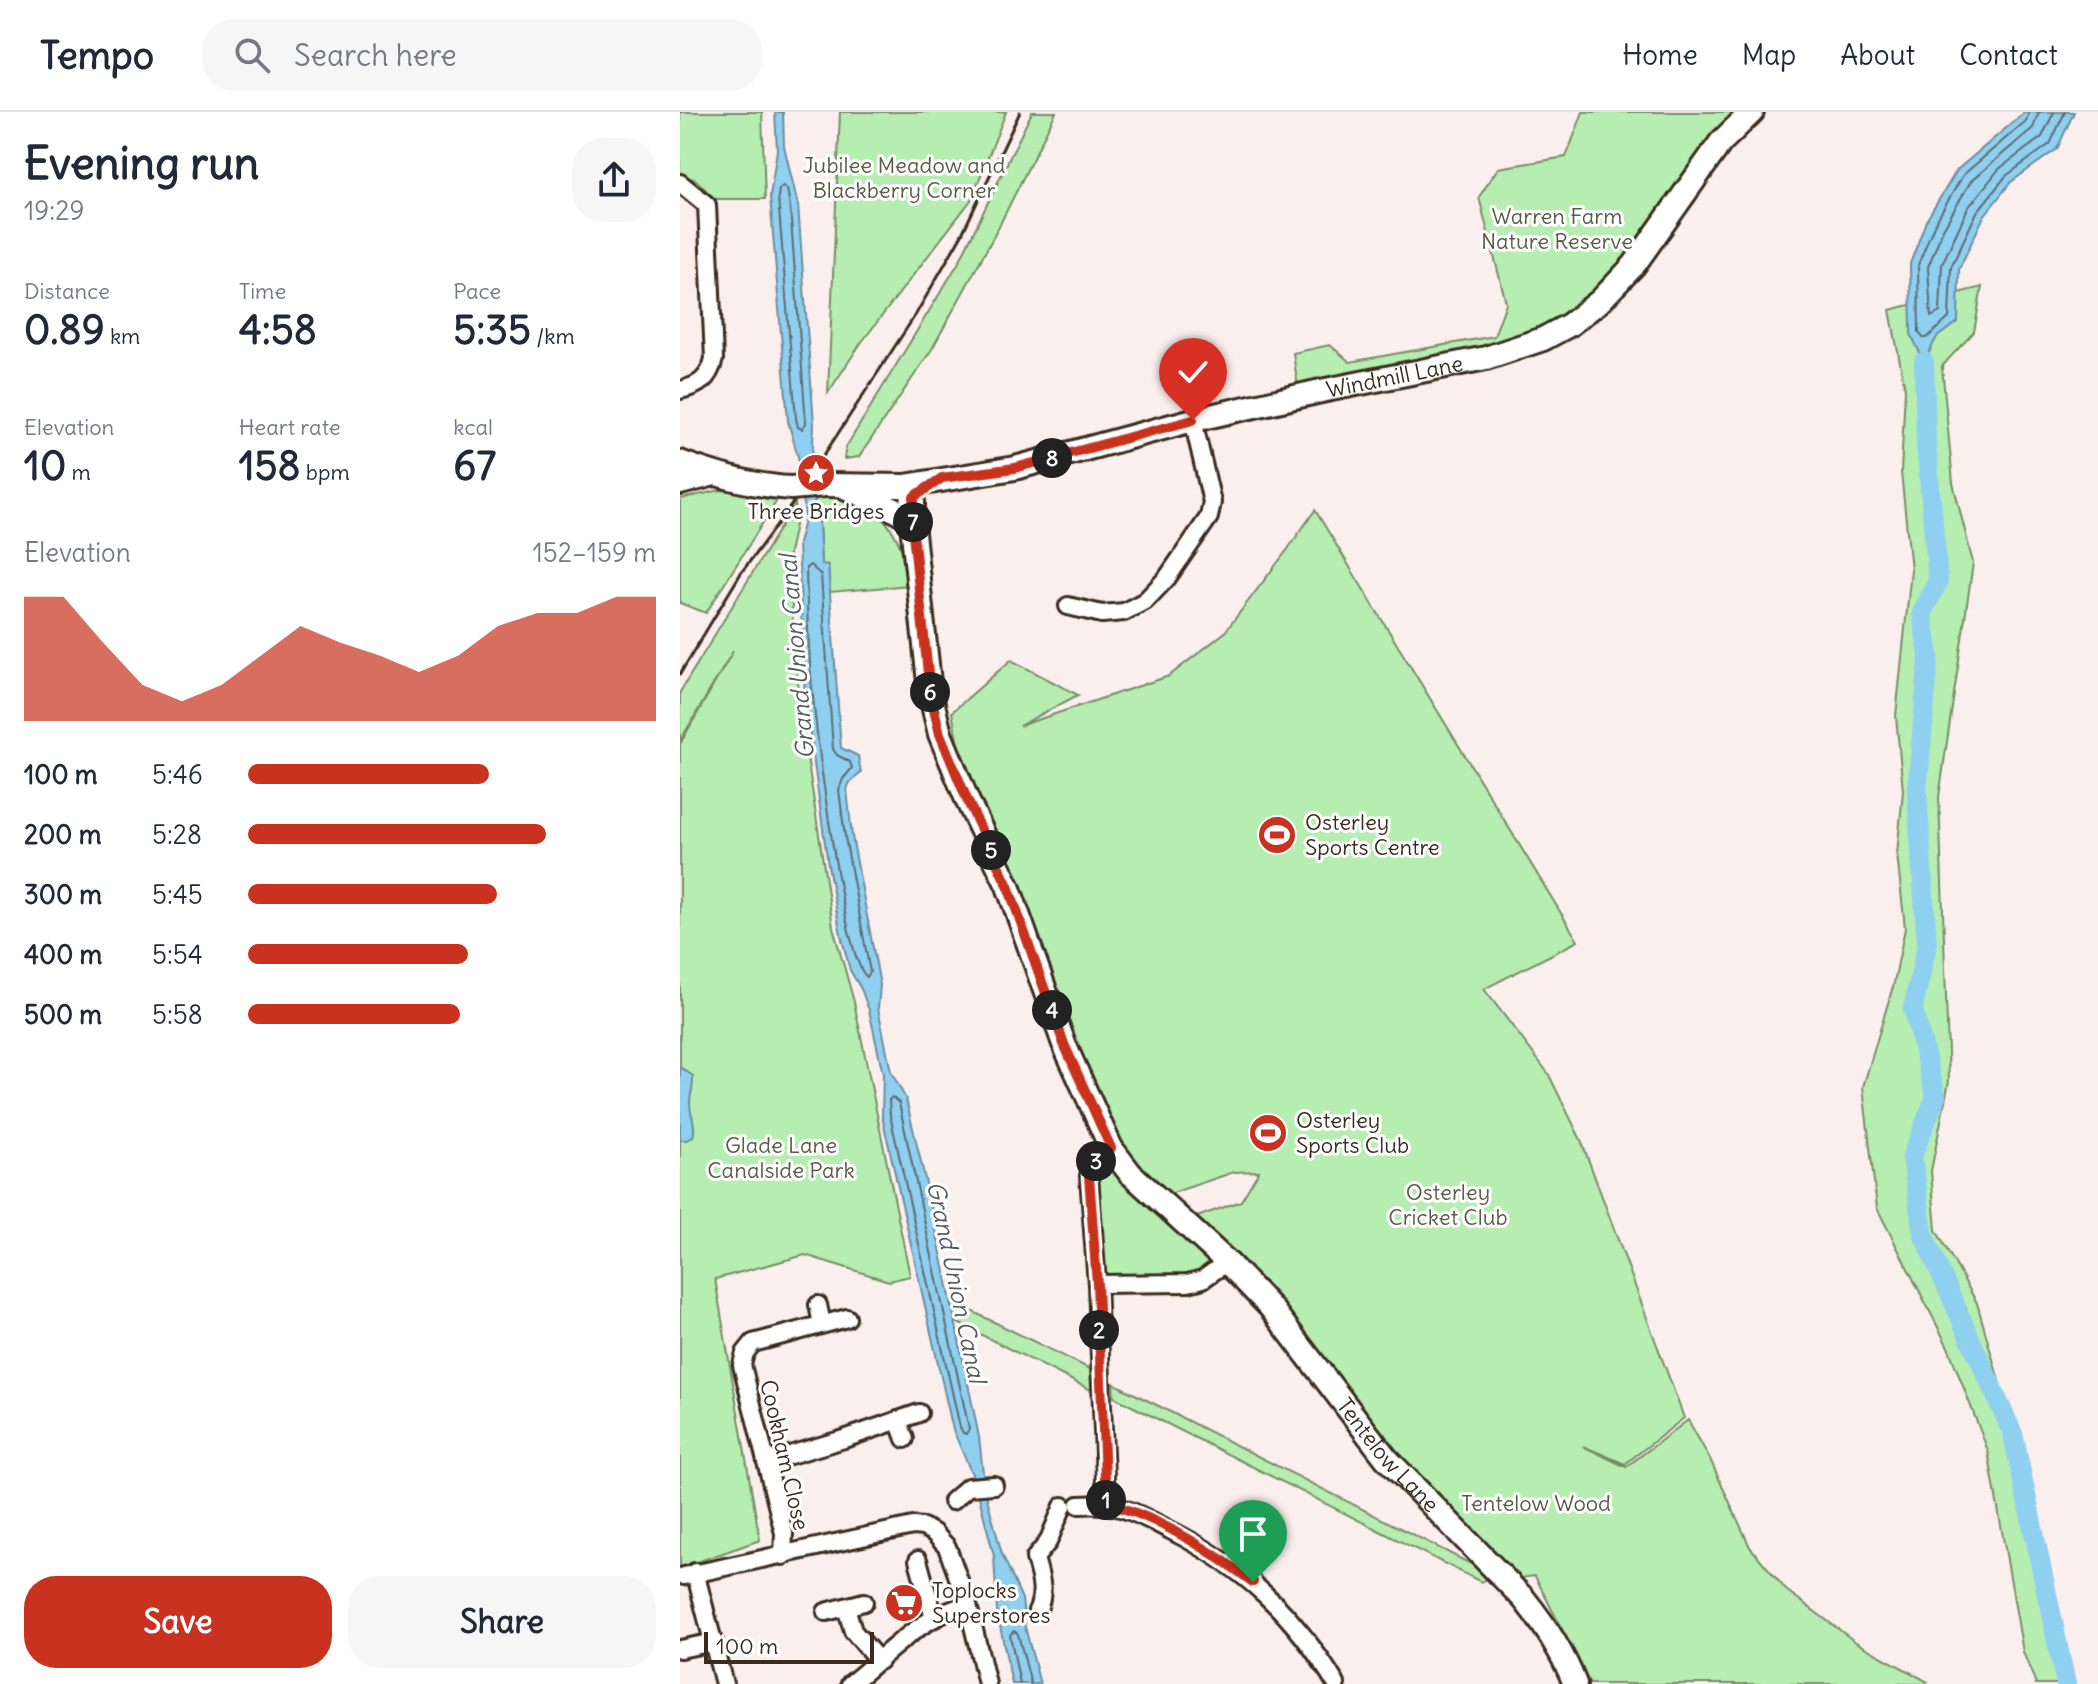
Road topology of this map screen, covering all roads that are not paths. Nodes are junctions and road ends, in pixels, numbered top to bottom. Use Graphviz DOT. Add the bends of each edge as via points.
graph roads {
  1 [pos="1752,112"];
  2 [pos="680,183"];
  3 [pos="680,390"];
  4 [pos="1193,420"];
  5 [pos="680,462"];
  6 [pos="714,474"];
  7 [pos="680,483"];
  8 [pos="903,499"];
  9 [pos="1068,606"];
  10 [pos="1111,1148"];
  11 [pos="1227,1262"];
  12 [pos="1097,1284"];
  13 [pos="818,1305"];
  14 [pos="847,1318"];
  15 [pos="822,1324"];
  16 [pos="919,1413"];
  17 [pos="898,1420"];
  18 [pos="905,1439"];
  19 [pos="766,1462"];
  20 [pos="994,1485"];
  21 [pos="952,1501"];
  22 [pos="1106,1503"];
  23 [pos="783,1556"];
  24 [pos="918,1560"];
  25 [pos="864,1602"];
  26 [pos="968,1605"];
  27 [pos="846,1607"];
  28 [pos="1037,1611"];
  29 [pos="826,1612"];
  30 [pos="934,1618"];
  31 [pos="714,1642"];
  32 [pos="680,1649"];
  33 [pos="879,1661"];
  34 [pos="724,1684"];
  35 [pos="850,1684"];
  36 [pos="987,1684"];
  37 [pos="1336,1684"];
  38 [pos="1575,1684"];
  1 -- 4 [label="main road, Windmill Lane" via="1721,142 1634,265 1569,325 1486,358"];
  2 -- 3 [label="street" via="707,205 714,359 704,380"];
  4 -- 8 [label="main road, Windmill Lane" via="1015,468 942,478"];
  4 -- 9 [label="street" via="1212,502 1209,517 1145,601 1124,612 1102,614"];
  5 -- 6 [label="main road"];
  6 -- 7 [label="main road"];
  6 -- 8 [label="main road, bridge"];
  8 -- 10 [label="main road, Tentelow Lane" via="913,533 930,692 940,734 1008,886 1064,1044"];
  10 -- 11 [label="main road, Tentelow Lane" via="1130,1173"];
  10 -- 12 [label="street" via="1094,1163 1089,1176"];
  11 -- 12 [label="street" via="1188,1283"];
  11 -- 38 [label="main road, Tentelow Lane" via="1271,1308 1386,1458 1524,1599 1562,1654"];
  12 -- 22 [label="street"];
  13 -- 15 [label="street"];
  14 -- 15 [label="street, Cookham Close"];
  15 -- 19 [label="street, Cookham Close" via="753,1343 745,1353 742,1365"];
  16 -- 17 [label="street"];
  17 -- 18 [label="street"];
  17 -- 19 [label="street"];
  19 -- 23 [label="street, Cookham Close" via="784,1533"];
  20 -- 21 [label="street" via="968,1487"];
  22 -- 28 [label="street" via="1071,1506 1035,1558 1043,1600"];
  22 -- 37 [label="street" via="1185,1538 1253,1582 1288,1615"];
  23 -- 26 [label="street" via="923,1527 947,1547"];
  23 -- 31 [label="street" via="690,1574"];
  24 -- 30 [label="street"];
  25 -- 27 [label="street"];
  26 -- 30 [label="street"];
  26 -- 36 [label="street"];
  27 -- 29 [label="street"];
  27 -- 33 [label="street" via="853,1631"];
  30 -- 33 [label="street"];
  31 -- 32 [label="street"];
  31 -- 34 [label="street"];
  33 -- 35 [label="street"];
}
